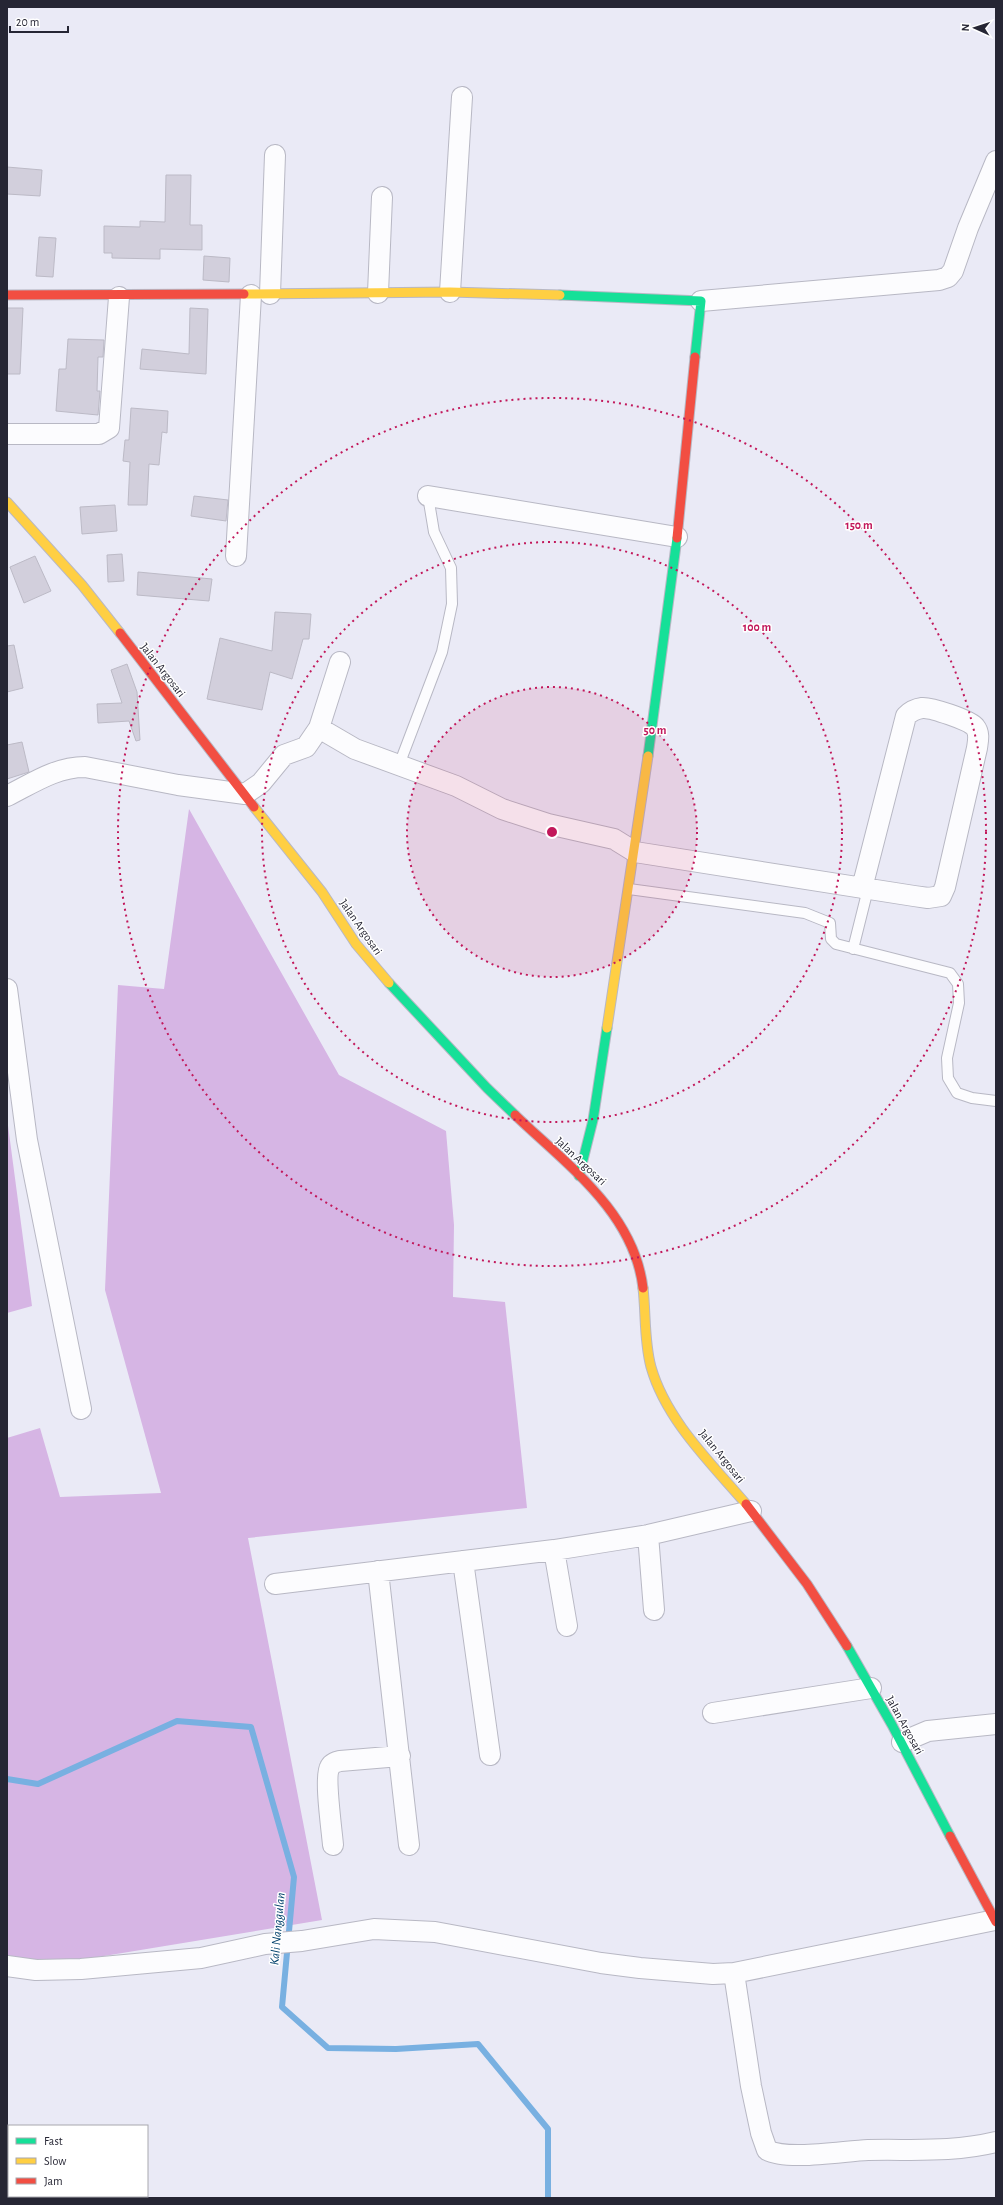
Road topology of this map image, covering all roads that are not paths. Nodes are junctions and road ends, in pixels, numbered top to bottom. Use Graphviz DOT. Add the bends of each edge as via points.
graph roads {
  1 [pos="462,97"];
  2 [pos="275,155"];
  3 [pos="996,160"];
  4 [pos="382,197"];
  5 [pos="450,292"];
  6 [pos="378,293"];
  7 [pos="7,295"];
  8 [pos="261,295"];
  9 [pos="119,297"];
  10 [pos="701,301"];
  11 [pos="7,434"];
  12 [pos="428,496"];
  13 [pos="7,502"];
  14 [pos="677,537"];
  15 [pos="236,556"];
  16 [pos="340,662"];
  17 [pos="320,728"];
  18 [pos="399,765"];
  19 [pos="245,794"];
  20 [pos="7,796"];
  21 [pos="635,852"];
  22 [pos="629,889"];
  23 [pos="865,889"];
  24 [pos="853,949"];
  25 [pos="7,989"];
  26 [pos="996,1101"];
  27 [pos="579,1176"];
  28 [pos="81,1409"];
  29 [pos="751,1511"];
  30 [pos="648,1535"];
  31 [pos="554,1550"];
  32 [pos="463,1561"];
  33 [pos="378,1571"];
  34 [pos="275,1584"];
  35 [pos="654,1610"];
  36 [pos="567,1626"];
  37 [pos="871,1688"];
  38 [pos="713,1713"];
  39 [pos="996,1724"];
  40 [pos="902,1742"];
  41 [pos="490,1754"];
  42 [pos="400,1756"];
  43 [pos="333,1845"];
  44 [pos="409,1845"];
  45 [pos="995,1921"];
  46 [pos="7,1966"];
  47 [pos="734,1973"];
  48 [pos="996,2142"];
  1 -- 5 [label="street"];
  2 -- 8 [label="street"];
  3 -- 10 [label="street" via="953,271 948,277 939,280"];
  4 -- 6 [label="street"];
  5 -- 6 [label="street"];
  5 -- 10 [label="street"];
  6 -- 8 [label="street"];
  7 -- 9 [label="street"];
  8 -- 9 [label="street"];
  8 -- 15 [label="street"];
  9 -- 11 [label="street" via="109,428 100,434"];
  10 -- 14 [label="street"];
  12 -- 14 [label="street"];
  12 -- 18 [label="lane" via="434,532 451,568 452,604 442,652"];
  13 -- 19 [label="street, Jalan Argosari" via="82,585"];
  14 -- 21 [label="street"];
  16 -- 17 [label="street"];
  17 -- 18 [label="street" via="355,749"];
  17 -- 19 [label="street" via="306,747 284,756 261,783"];
  18 -- 21 [label="street" via="456,786 502,810 548,824 614,839"];
  19 -- 20 [label="street" via="85,766 54,771"];
  19 -- 27 [label="street, Jalan Argosari" via="322,892 356,944 390,985 487,1088"];
  21 -- 22 [label="street"];
  21 -- 23 [label="street"];
  22 -- 24 [label="lane" via="805,913 830,923 831,939 836,944"];
  22 -- 27 [label="street" via="593,1120"];
  23 -- 23 [label="street" via="906,716 916,709 925,708 975,726 978,733 977,748 943,894 928,898"];
  23 -- 24 [label="lane"];
  24 -- 26 [label="lane" via="950,974 958,984 959,1003 947,1058 948,1078 957,1093"];
  25 -- 28 [label="street" via="27,1140"];
  27 -- 29 [label="street, Jalan Argosari" via="604,1200 634,1248 642,1276 645,1337 650,1363 660,1392 680,1423"];
  29 -- 30 [label="street"];
  29 -- 37 [label="street, Jalan Argosari" via="824,1609"];
  30 -- 31 [label="street"];
  30 -- 35 [label="street"];
  31 -- 32 [label="street"];
  31 -- 36 [label="street"];
  32 -- 33 [label="street"];
  32 -- 41 [label="street"];
  33 -- 34 [label="street"];
  33 -- 42 [label="street"];
  37 -- 38 [label="street"];
  37 -- 40 [label="street, Jalan Argosari"];
  39 -- 40 [label="street" via="928,1731"];
  40 -- 45 [label="street, Jalan Argosari"];
  42 -- 43 [label="street" via="340,1761 334,1762 330,1767 327,1781"];
  42 -- 44 [label="street"];
  45 -- 47 [label="street"];
  46 -- 47 [label="street" via="36,1970 81,1969 201,1958 265,1944 302,1941 374,1929 406,1929 435,1932 601,1963 707,1974"];
  47 -- 48 [label="street" via="751,2086 767,2150 782,2155 868,2150 939,2151"];
}
